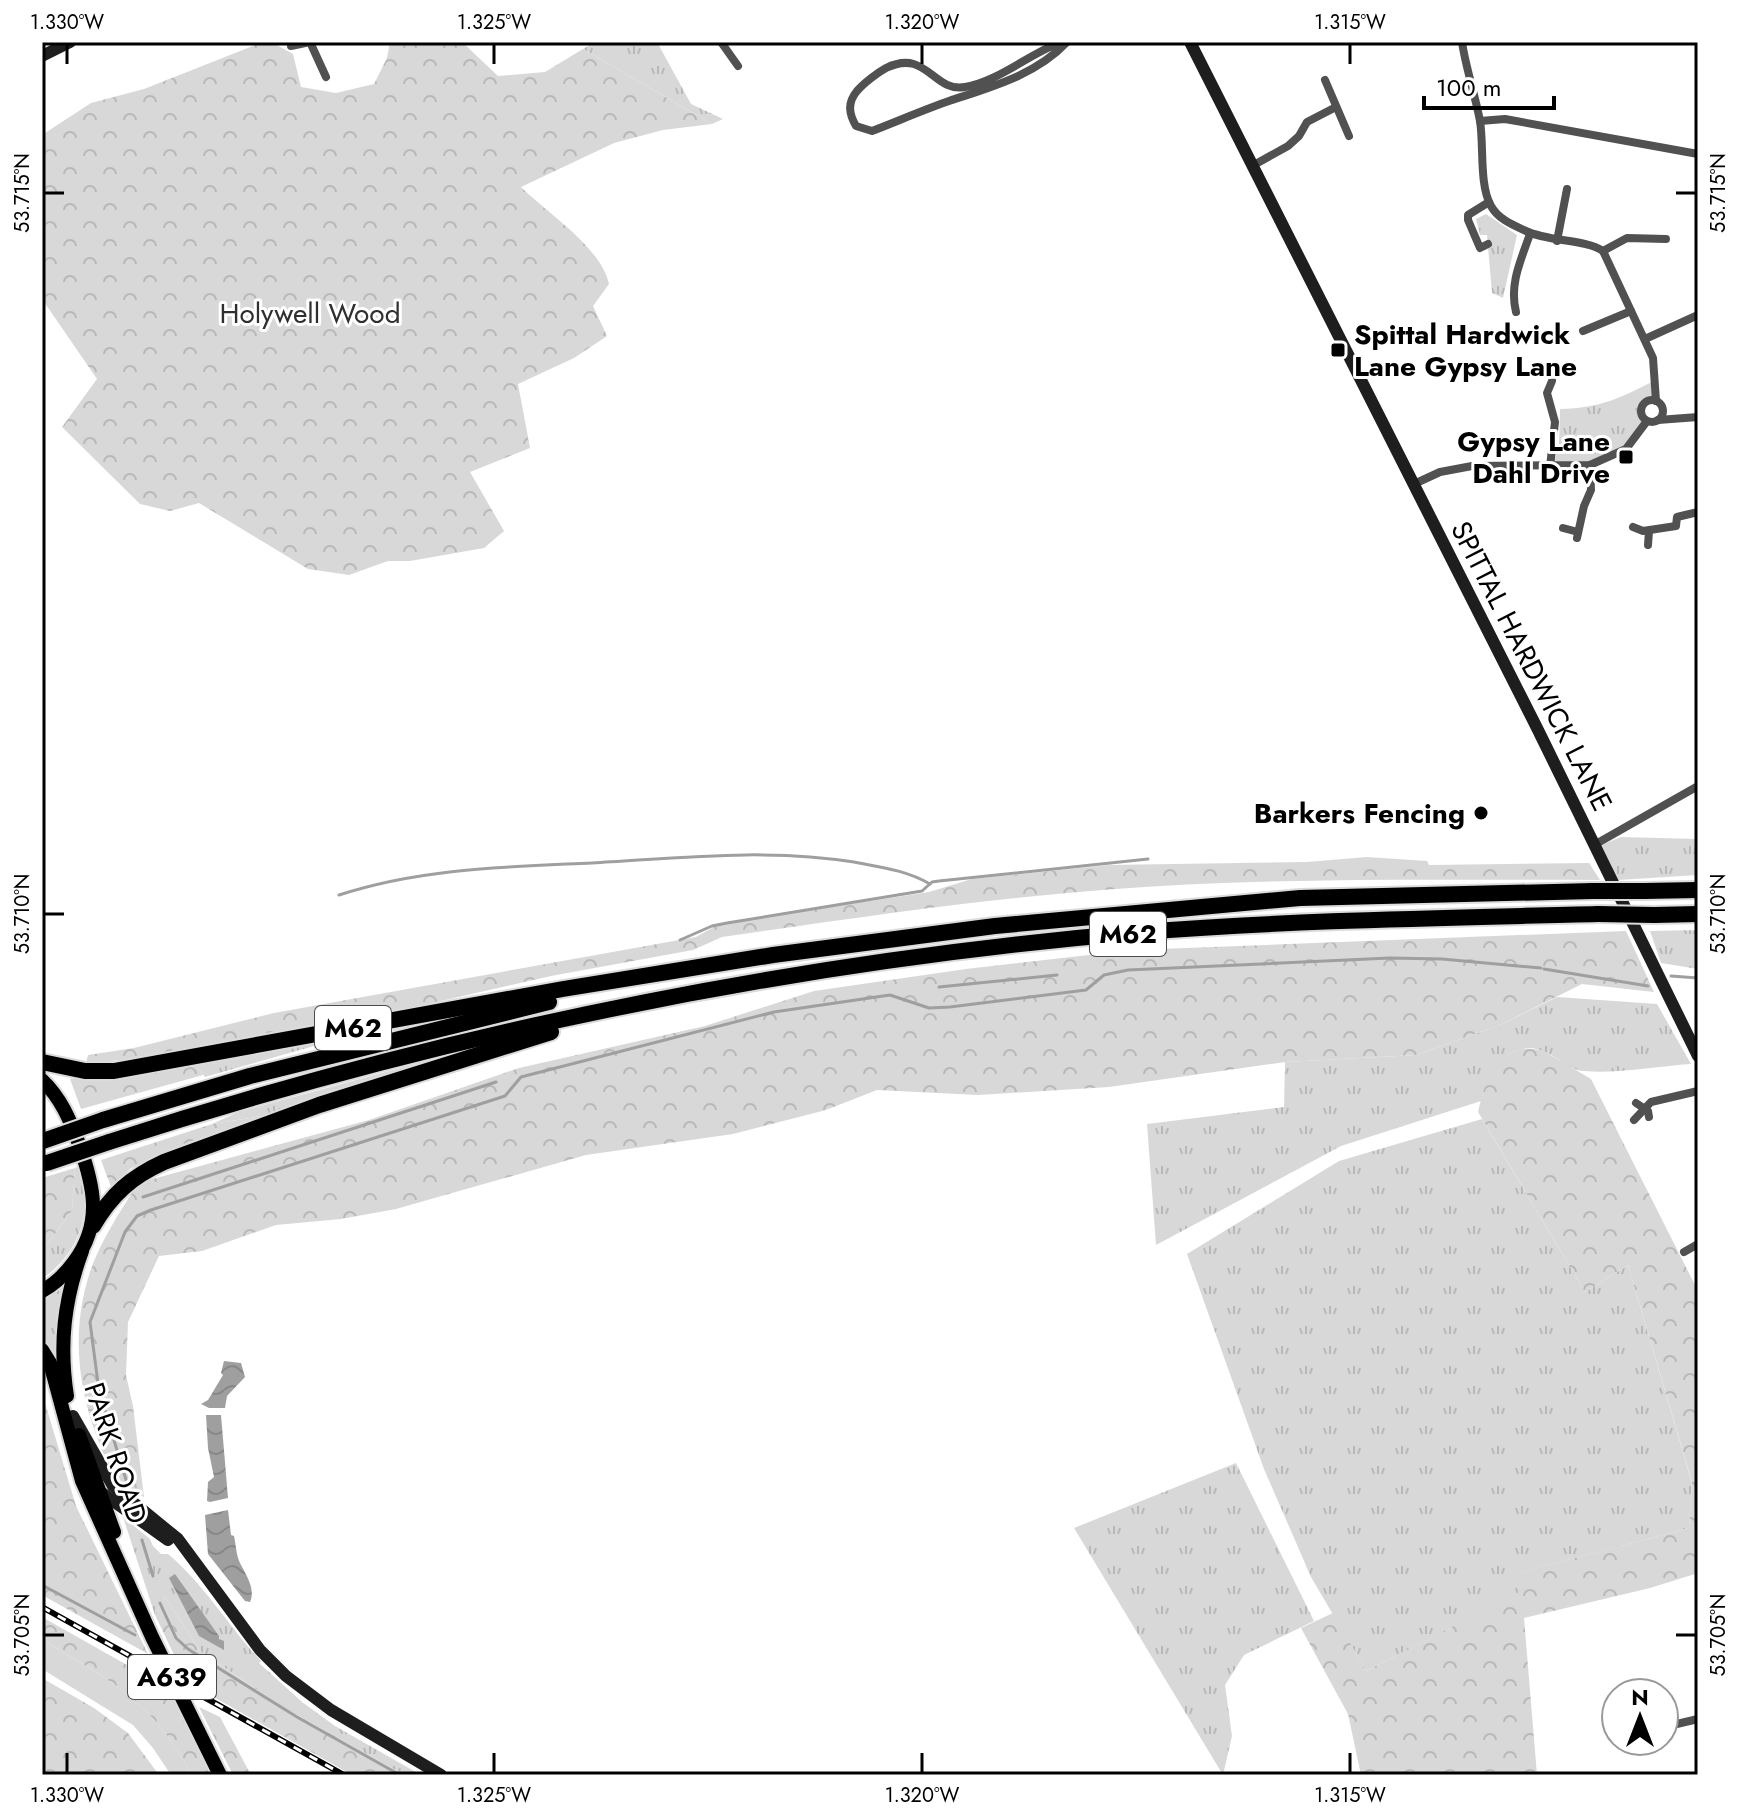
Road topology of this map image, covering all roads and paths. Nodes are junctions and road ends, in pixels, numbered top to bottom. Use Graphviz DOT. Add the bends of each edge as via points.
graph roads {
  1 [pos="70,42"];
  2 [pos="291,42"];
  3 [pos="721,42"];
  4 [pos="1064,42"];
  5 [pos="1190,42"];
  6 [pos="1462,42"];
  7 [pos="42,56"];
  8 [pos="738,66"];
  9 [pos="326,77"];
  10 [pos="1325,80"];
  11 [pos="1336,107"];
  12 [pos="1480,121"];
  13 [pos="1349,136"];
  14 [pos="1698,154"];
  15 [pos="1252,166"];
  16 [pos="1567,189"];
  17 [pos="1489,202"];
  18 [pos="1530,234"];
  19 [pos="1666,239"];
  20 [pos="1557,241"];
  21 [pos="1488,244"];
  22 [pos="1603,251"];
  23 [pos="1631,311"];
  24 [pos="1516,312"];
  25 [pos="1698,315"];
  26 [pos="1583,331"];
  27 [pos="1645,339"];
  28 [pos="1541,378"];
  29 [pos="1652,401"];
  30 [pos="1660,416"];
  31 [pos="1697,419"];
  32 [pos="1647,421"];
  33 [pos="1590,465"];
  34 [pos="1550,467"];
  35 [pos="1414,484"];
  36 [pos="1698,512"];
  37 [pos="1633,527"];
  38 [pos="1563,528"];
  39 [pos="1649,531"];
  40 [pos="1648,545"];
  41 [pos="1698,786"];
  42 [pos="1594,845"];
  43 [pos="1698,890"];
  44 [pos="1698,914"];
  45 [pos="664,974"];
  46 [pos="663,998"];
  47 [pos="1698,1056"];
  48 [pos="42,1062"];
  49 [pos="42,1080"];
  50 [pos="1698,1091"];
  51 [pos="1634,1120"];
  52 [pos="42,1141"];
  53 [pos="44,1164"];
  54 [pos="93,1226"];
  55 [pos="1698,1244"];
  56 [pos="82,1251"];
  57 [pos="1684,1252"];
  58 [pos="42,1291"];
  59 [pos="42,1350"];
  60 [pos="42,1368"];
  61 [pos="63,1396"];
  62 [pos="73,1416"];
  63 [pos="82,1481"];
  64 [pos="98,1490"];
  65 [pos="184,1551"];
  66 [pos="127,1577"];
  67 [pos="220,1775"];
  68 [pos="441,1775"];
  1 -- 7 [label="street"];
  2 -- 9 [label="street" via="310,42"];
  3 -- 8 [label="street"];
  4 -- 4 [label="street" via="1034,69 872,131 856,126 850,115 857,92 899,62 924,67 951,87 965,87"];
  5 -- 15 [label="street, SPITTAL HARDWICK LANE"];
  6 -- 12 [label="street"];
  10 -- 11 [label="street"];
  11 -- 13 [label="street"];
  11 -- 15 [label="street" via="1307,122 1288,146"];
  12 -- 14 [label="street" via="1505,119"];
  12 -- 17 [label="street"];
  15 -- 35 [label="street, SPITTAL HARDWICK LANE"];
  16 -- 20 [label="street"];
  17 -- 18 [label="street" via="1505,221"];
  17 -- 21 [label="street" via="1468,215 1480,248"];
  18 -- 20 [label="street"];
  18 -- 24 [label="street" via="1515,277"];
  19 -- 22 [label="street" via="1627,238"];
  20 -- 22 [label="street"];
  22 -- 23 [label="street"];
  23 -- 26 [label="street"];
  23 -- 27 [label="street"];
  25 -- 27 [label="street"];
  27 -- 29 [label="street" via="1653,358"];
  28 -- 34 [label="street" via="1550,384 1547,399 1555,422"];
  29 -- 30 [label="street" via="1661,405"];
  29 -- 32 [label="street" via="1641,410"];
  30 -- 31 [label="street"];
  30 -- 32 [label="street"];
  32 -- 33 [label="street" via="1626,449"];
  33 -- 34 [label="street"];
  33 -- 38 [label="street" via="1591,490 1578,535"];
  34 -- 35 [label="street" via="1455,468"];
  35 -- 42 [label="street, SPITTAL HARDWICK LANE"];
  36 -- 39 [label="street" via="1681,514 1676,526"];
  37 -- 39 [label="street"];
  39 -- 40 [label="street"];
  41 -- 42 [label="street"];
  42 -- 47 [label="street, SPITTAL HARDWICK LANE"];
  43 -- 45 [label="highway, M62, bridge" via="1300,898 1160,909 876,940"];
  44 -- 46 [label="highway, M62, bridge" via="1323,921 1142,932 872,964"];
  45 -- 48 [label="highway, M62" via="114,1071"];
  45 -- 52 [label="highway, M62, bridge" via="250,1076"];
  46 -- 53 [label="highway, M62, bridge" via="324,1076"];
  46 -- 54 [label="highway" via="319,1105 164,1162 116,1192"];
  49 -- 54 [label="main road" via="64,1108 89,1173"];
  50 -- 51 [label="street" via="1657,1099"];
  54 -- 56 [label="main road"];
  55 -- 57 [label="street"];
  56 -- 58 [label="main road"];
  56 -- 61 [label="main road, PARK ROAD" via="64,1315"];
  59 -- 61 [label="main road, PARK ROAD"];
  60 -- 61 [label="main road"];
  61 -- 62 [label="main road, PARK ROAD"];
  61 -- 63 [label="main road, PARK ROAD"];
  62 -- 64 [label="main road, PARK ROAD"];
  62 -- 65 [label="street" via="113,1486 178,1539"];
  63 -- 64 [label="street"];
  63 -- 66 [label="main road, PARK ROAD"];
  64 -- 65 [label="street"];
  64 -- 66 [label="main road, PARK ROAD"];
  65 -- 68 [label="street" via="286,1676 331,1710"];
  66 -- 67 [label="main road, PARK ROAD / A639"];
}
